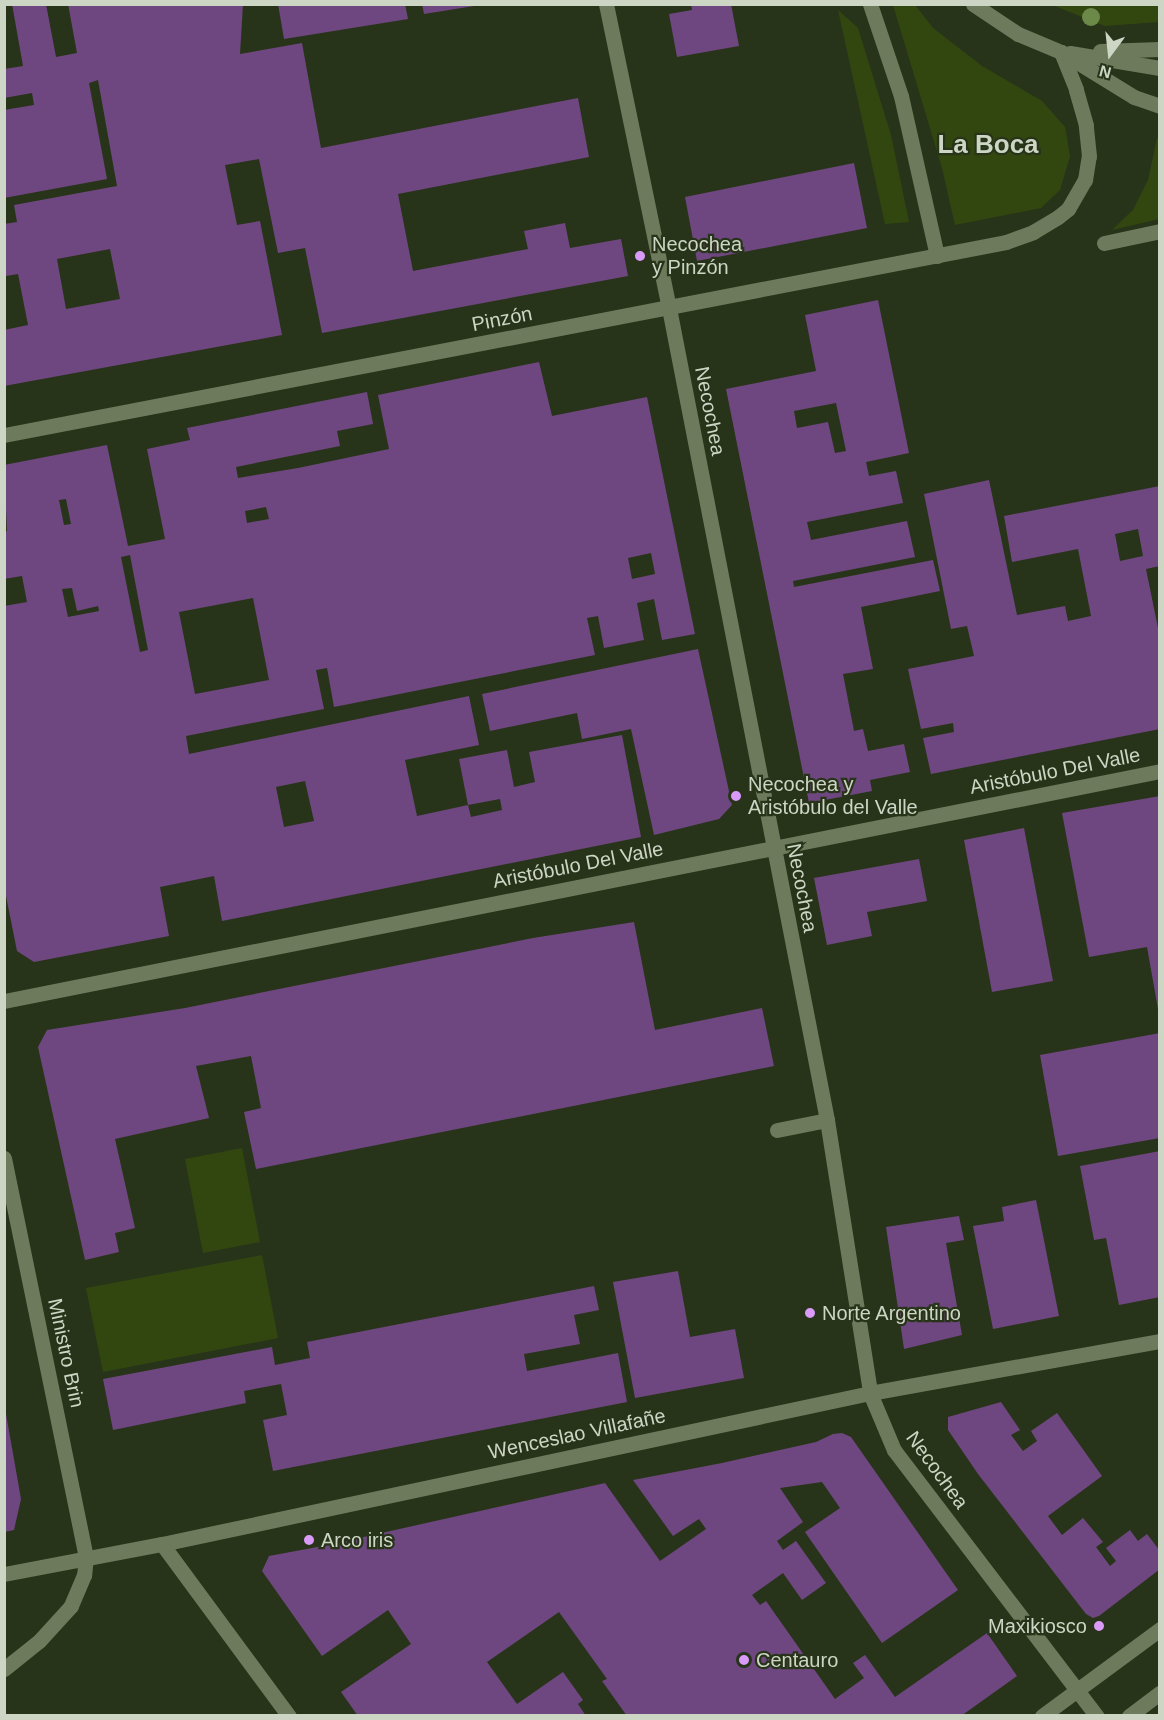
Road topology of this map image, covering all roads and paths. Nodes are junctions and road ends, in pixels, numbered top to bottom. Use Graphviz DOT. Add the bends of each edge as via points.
graph roads {
  1 [pos="606,4"];
  2 [pos="870,4"];
  3 [pos="973,4"];
  4 [pos="1160,50"];
  5 [pos="1061,52"];
  6 [pos="1160,68"];
  7 [pos="1160,106"];
  8 [pos="1160,231"];
  9 [pos="1104,243"];
  10 [pos="937,256"];
  11 [pos="669,308"];
  12 [pos="4,435"];
  13 [pos="1160,771"];
  14 [pos="772,848"];
  15 [pos="4,1001"];
  16 [pos="827,1120"];
  17 [pos="777,1130"];
  18 [pos="4,1158"];
  19 [pos="1160,1341"];
  20 [pos="870,1393"];
  21 [pos="162,1544"];
  22 [pos="86,1557"];
  23 [pos="4,1574"];
  24 [pos="1160,1629"];
  25 [pos="4,1669"];
  26 [pos="1077,1690"];
  27 [pos="1160,1693"];
  28 [pos="289,1716"];
  29 [pos="1042,1716"];
  30 [pos="1097,1716"];
  31 [pos="1129,1716"];
  1 -- 11 [label="street, Necochea"];
  2 -- 10 [label="street" via="901,96"];
  3 -- 5 [label="street" via="1018,34"];
  4 -- 5 [label="street"];
  5 -- 6 [label="street"];
  5 -- 7 [label="street" via="1134,97"];
  5 -- 10 [label="street, Pinzón" via="1086,125 1089,156 1085,180 1068,209 1033,232 1006,242"];
  8 -- 9 [label="street"];
  10 -- 11 [label="street, Pinzón"];
  11 -- 12 [label="street, Pinzón"];
  11 -- 14 [label="street, Necochea"];
  13 -- 14 [label="street, Aristóbulo Del Valle"];
  14 -- 15 [label="street, Aristóbulo Del Valle"];
  14 -- 16 [label="street, Necochea"];
  16 -- 17 [label="street"];
  16 -- 20 [label="street, Necochea"];
  18 -- 22 [label="street, Ministro Brin"];
  19 -- 20 [label="street, Wenceslao Villafañe"];
  20 -- 21 [label="street, Wenceslao Villafañe"];
  20 -- 26 [label="street, Necochea" via="894,1450"];
  21 -- 22 [label="street, Wenceslao Villafañe"];
  21 -- 28 [label="street"];
  22 -- 23 [label="street, Wenceslao Villafañe"];
  22 -- 25 [label="street" via="84,1575 71,1606 39,1641"];
  24 -- 26 [label="street"];
  26 -- 29 [label="street"];
  26 -- 30 [label="street, Necochea"];
  27 -- 31 [label="street"];
}
